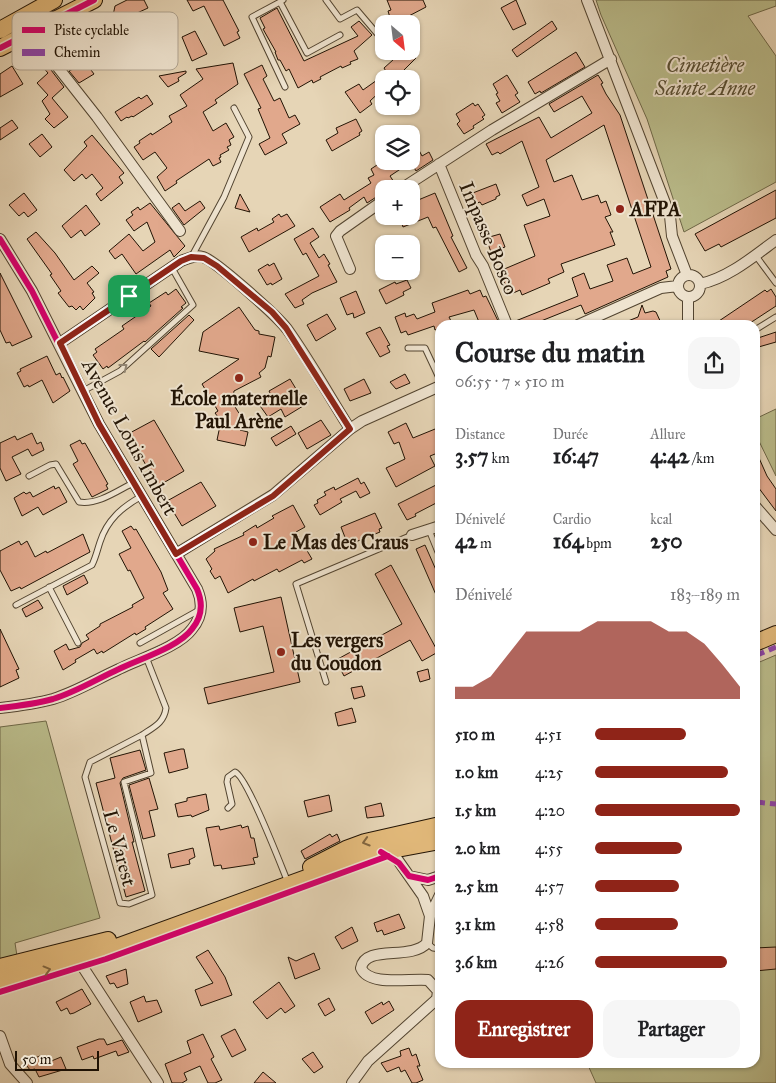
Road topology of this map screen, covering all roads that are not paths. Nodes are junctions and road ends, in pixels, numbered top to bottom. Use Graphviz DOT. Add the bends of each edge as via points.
graph roads {
  1 [pos="54,0"];
  2 [pos="94,0"];
  3 [pos="326,0"];
  4 [pos="587,0"];
  5 [pos="281,1"];
  6 [pos="32,12"];
  7 [pos="70,12"];
  8 [pos="12,23"];
  9 [pos="0,30"];
  10 [pos="375,31"];
  11 [pos="340,35"];
  12 [pos="12,42"];
  13 [pos="0,48"];
  14 [pos="611,59"];
  15 [pos="60,70"];
  16 [pos="285,87"];
  17 [pos="234,108"];
  18 [pos="439,164"];
  19 [pos="415,180"];
  20 [pos="375,207"];
  21 [pos="180,231"];
  22 [pos="0,240"];
  23 [pos="776,240"];
  24 [pos="10,254"];
  25 [pos="756,256"];
  26 [pos="191,257"];
  27 [pos="0,261"];
  28 [pos="172,268"];
  29 [pos="350,269"];
  30 [pos="687,275"];
  31 [pos="776,283"];
  32 [pos="700,284"];
  33 [pos="678,286"];
  34 [pos="688,297"];
  35 [pos="776,317"];
  36 [pos="505,320"];
  37 [pos="589,320"];
  38 [pos="688,320"];
  39 [pos="760,327"];
  40 [pos="60,343"];
  41 [pos="408,348"];
  42 [pos="435,369"];
  43 [pos="435,388"];
  44 [pos="82,392"];
  45 [pos="350,429"];
  46 [pos="29,476"];
  47 [pos="134,482"];
  48 [pos="142,496"];
  49 [pos="760,512"];
  50 [pos="435,527"];
  51 [pos="429,529"];
  52 [pos="776,530"];
  53 [pos="412,535"];
  54 [pos="435,544"];
  55 [pos="176,554"];
  56 [pos="49,587"];
  57 [pos="201,603"];
  58 [pos="16,605"];
  59 [pos="776,634"];
  60 [pos="760,641"];
  61 [pos="776,642"];
  62 [pos="78,643"];
  63 [pos="140,643"];
  64 [pos="760,650"];
  65 [pos="146,656"];
  66 [pos="326,682"];
  67 [pos="0,708"];
  68 [pos="142,735"];
  69 [pos="228,808"];
  70 [pos="435,826"];
  71 [pos="435,842"];
  72 [pos="392,855"];
  73 [pos="409,876"];
  74 [pos="435,878"];
  75 [pos="287,880"];
  76 [pos="260,894"];
  77 [pos="435,906"];
  78 [pos="430,916"];
  79 [pos="427,943"];
  80 [pos="435,948"];
  81 [pos="75,955"];
  82 [pos="0,967"];
  83 [pos="0,983"];
  84 [pos="435,985"];
  85 [pos="435,1003"];
  86 [pos="0,1036"];
  87 [pos="27,1083"];
  88 [pos="158,1083"];
  89 [pos="352,1083"];
  1 -- 6 [label="main road"];
  2 -- 7 [label="main road"];
  3 -- 10 [label="lane" via="340,19 357,10"];
  4 -- 14 [label="street"];
  5 -- 11 [label="lane" via="308,53"];
  5 -- 16 [label="lane" via="252,17"];
  8 -- 9 [label="main road"];
  12 -- 13 [label="main road"];
  14 -- 18 [label="street"];
  14 -- 30 [label="street" via="670,216 672,236"];
  15 -- 21 [label="street"];
  17 -- 26 [label="lane" via="249,137 224,196"];
  18 -- 19 [label="street"];
  18 -- 36 [label="street, Impasse Bosco"];
  20 -- 29 [label="street" via="336,236"];
  22 -- 24 [label="street, Avenue Louis Imbert"];
  23 -- 25 [label="street"];
  24 -- 27 [label="street"];
  24 -- 40 [label="street, Avenue Louis Imbert"];
  25 -- 31 [label="lane"];
  25 -- 32 [label="street" via="718,279"];
  26 -- 28 [label="street"];
  26 -- 45 [label="street" via="204,258 217,266 272,312 286,328"];
  28 -- 40 [label="street"];
  44 -- 28 [label="lane, one-way" via="120,371 193,305"];
  30 -- 32 [label="street" via="694,276"];
  30 -- 33 [label="street" via="680,279"];
  32 -- 34 [label="street" via="697,294"];
  33 -- 34 [label="street" via="680,292"];
  33 -- 37 [label="street" via="661,288"];
  34 -- 38 [label="street"];
  35 -- 39 [label="lane"];
  40 -- 44 [label="street, Avenue Louis Imbert"];
  41 -- 42 [label="lane" via="425,348"];
  43 -- 45 [label="street"];
  44 -- 47 [label="street, Avenue Louis Imbert"];
  45 -- 55 [label="street" via="273,496"];
  46 -- 47 [label="lane" via="56,464 79,502 87,504"];
  47 -- 48 [label="street, Avenue Louis Imbert"];
  48 -- 55 [label="street, Avenue Louis Imbert"];
  48 -- 56 [label="lane" via="125,505 113,518 92,565"];
  49 -- 52 [label="street"];
  50 -- 51 [label="street"];
  51 -- 53 [label="street"];
  51 -- 54 [label="lane"];
  53 -- 66 [label="lane" via="296,584"];
  55 -- 57 [label="street, Avenue Louis Imbert"];
  56 -- 58 [label="lane"];
  56 -- 62 [label="lane"];
  57 -- 63 [label="lane"];
  57 -- 65 [label="street" via="198,620 191,631 173,644"];
  59 -- 60 [label="main road"];
  61 -- 64 [label="main road"];
  65 -- 67 [label="street" via="54,698"];
  65 -- 68 [label="lane, Le Varest" via="166,708 160,723"];
  68 -- 68 [label="lane, Le Varest" via="90,762 85,777 120,903 129,904 152,895 124,782 151,772"];
  69 -- 75 [label="lane" via="232,804 227,782 235,772 242,778 257,809"];
  70 -- 72 [label="street" via="402,841"];
  70 -- 75 [label="main road, one-way" via="365,842"];
  71 -- 72 [label="main road"];
  72 -- 73 [label="street"];
  72 -- 76 [label="main road"];
  73 -- 74 [label="street" via="428,880"];
  73 -- 78 [label="street" via="423,896"];
  75 -- 76 [label="main road"];
  76 -- 81 [label="main road" via="188,921"];
  77 -- 78 [label="street"];
  78 -- 79 [label="street"];
  79 -- 80 [label="lane"];
  79 -- 84 [label="street" via="416,951 371,955 363,961 361,968 364,974 373,978 428,980"];
  81 -- 82 [label="main road"];
  83 -- 81 [label="main road, one-way"];
  81 -- 88 [label="street"];
  85 -- 89 [label="street" via="368,1061"];
  86 -- 87 [label="street" via="10,1064"];
}
